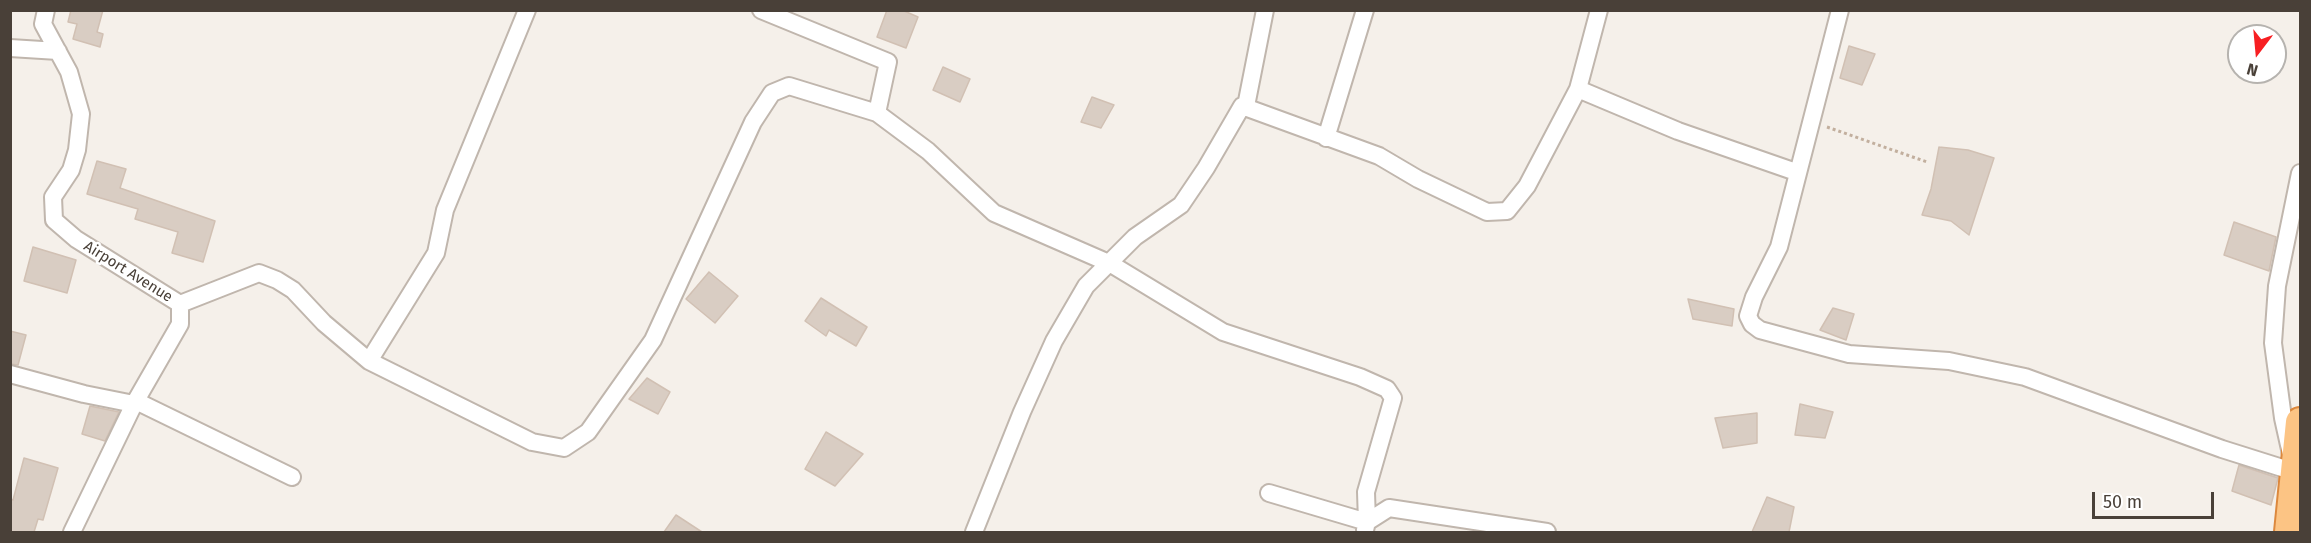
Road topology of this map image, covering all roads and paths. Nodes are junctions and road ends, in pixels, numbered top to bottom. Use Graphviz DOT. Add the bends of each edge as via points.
graph roads {
  1 [pos="46,10"];
  2 [pos="527,10"];
  3 [pos="761,10"];
  4 [pos="1265,10"];
  5 [pos="1365,10"];
  6 [pos="1599,10"];
  7 [pos="1840,10"];
  8 [pos="10,48"];
  9 [pos="58,51"];
  10 [pos="1578,89"];
  11 [pos="1246,106"];
  12 [pos="876,112"];
  13 [pos="1810,121"];
  14 [pos="1326,138"];
  15 [pos="1927,162"];
  16 [pos="1796,172"];
  17 [pos="2301,173"];
  18 [pos="1111,264"];
  19 [pos="180,304"];
  20 [pos="369,361"];
  21 [pos="10,374"];
  22 [pos="135,402"];
  23 [pos="2301,422"];
  24 [pos="2295,472"];
  25 [pos="292,477"];
  26 [pos="1269,492"];
  27 [pos="1366,527"];
  28 [pos="72,532"];
  29 [pos="974,532"];
  30 [pos="1547,532"];
  31 [pos="2289,532"];
  1 -- 9 [label="street, Airport Avenue" via="43,24"];
  2 -- 20 [label="street" via="445,210 436,254"];
  3 -- 12 [label="street" via="888,62"];
  4 -- 11 [label="street"];
  5 -- 14 [label="street"];
  6 -- 10 [label="street"];
  7 -- 13 [label="street"];
  8 -- 9 [label="street"];
  9 -- 19 [label="street, Airport Avenue" via="78,95 81,114 77,150 53,197 54,220 76,239"];
  10 -- 14 [label="street" via="1527,186 1507,211 1487,212 1379,156"];
  10 -- 16 [label="street" via="1678,131"];
  11 -- 14 [label="street"];
  11 -- 18 [label="street" via="1242,106 1181,205 1135,237"];
  12 -- 18 [label="street" via="928,151 994,213"];
  12 -- 20 [label="street" via="789,86 772,93 753,122 653,340 588,432 564,448 532,442"];
  13 -- 15 [label="path"];
  13 -- 16 [label="street"];
  16 -- 24 [label="street" via="1779,247 1748,316 1760,330 1849,354 1949,360 2025,376"];
  17 -- 24 [label="street" via="2277,286 2273,343"];
  18 -- 27 [label="street" via="1223,332 1387,389 1393,398 1366,492"];
  18 -- 29 [label="street" via="1086,286 1054,341"];
  19 -- 20 [label="street" via="259,273 293,290"];
  19 -- 22 [label="street, Airport Avenue" via="180,324"];
  21 -- 22 [label="street" via="84,394"];
  22 -- 25 [label="street"];
  22 -- 28 [label="street, Airport Avenue"];
  23 -- 24 [label="highway"];
  24 -- 31 [label="highway"];
  26 -- 27 [label="street"];
  27 -- 30 [label="street" via="1389,508"];
}
